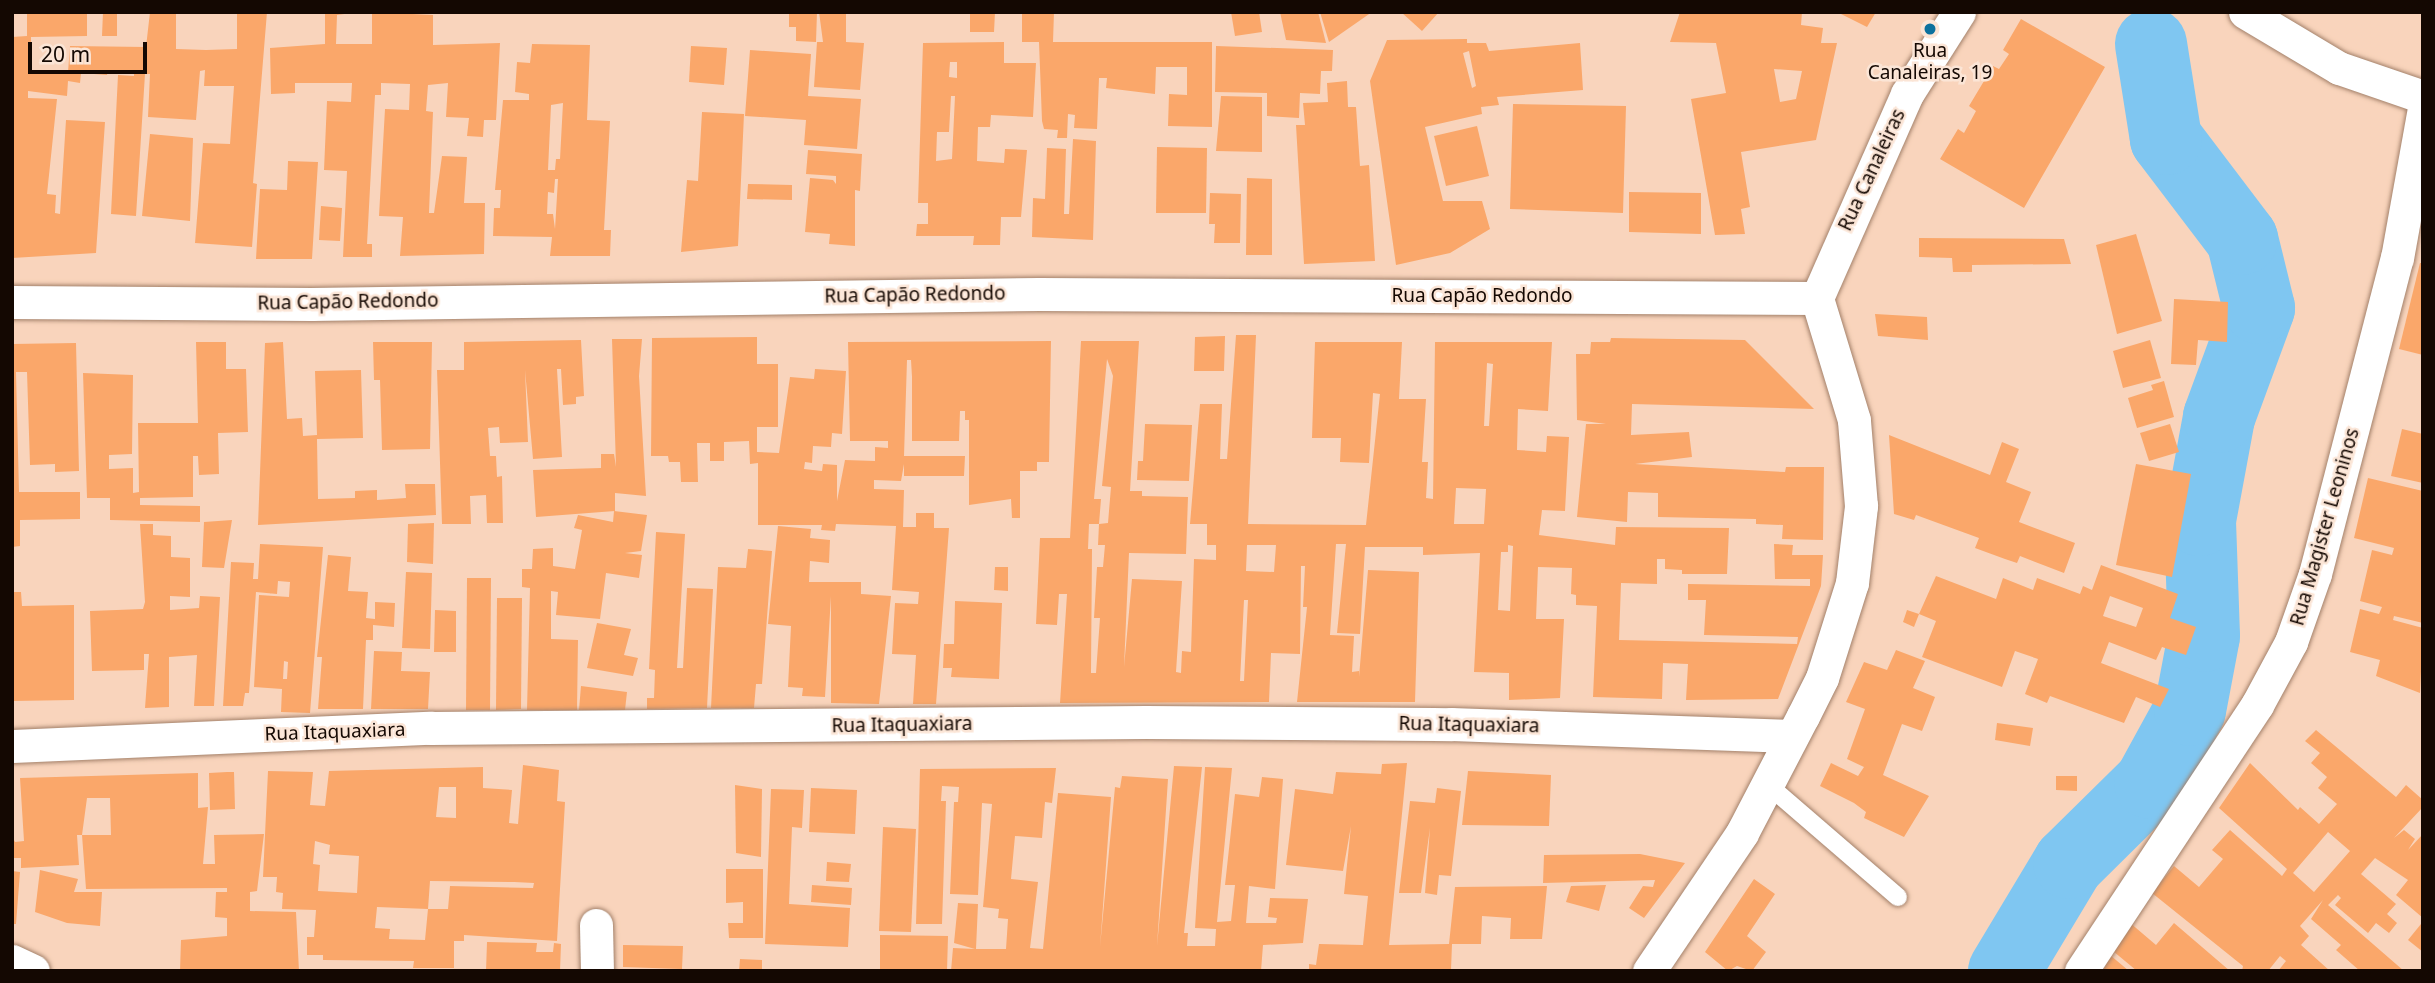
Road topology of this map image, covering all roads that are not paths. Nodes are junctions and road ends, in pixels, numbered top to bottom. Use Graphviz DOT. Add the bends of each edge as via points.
graph roads {
  1 [pos="1959,12"];
  2 [pos="2245,12"];
  3 [pos="2423,97"];
  4 [pos="2423,113"];
  5 [pos="1817,298"];
  6 [pos="12,302"];
  7 [pos="1792,737"];
  8 [pos="12,746"];
  9 [pos="1767,784"];
  10 [pos="1898,897"];
  11 [pos="596,925"];
  12 [pos="12,961"];
  13 [pos="33,971"];
  14 [pos="597,971"];
  15 [pos="1649,971"];
  16 [pos="2081,971"];
  1 -- 5 [label="street, Rua Canaleiras" via="1908,94"];
  2 -- 3 [label="street" via="2339,68"];
  4 -- 16 [label="street, Rua Magister Leoninos" via="2385,309 2315,574 2291,642 2257,705"];
  5 -- 6 [label="street, Rua Capão Redondo" via="1025,294 311,304"];
  5 -- 7 [label="street" via="1854,420 1861,506 1852,583 1822,678"];
  7 -- 8 [label="street, Rua Itaquaxiara" via="1451,724 1146,722 430,728"];
  7 -- 9 [label="street"];
  9 -- 10 [label="lane"];
  9 -- 15 [label="street" via="1742,833"];
  11 -- 14 [label="street"];
  12 -- 13 [label="street"];
}
